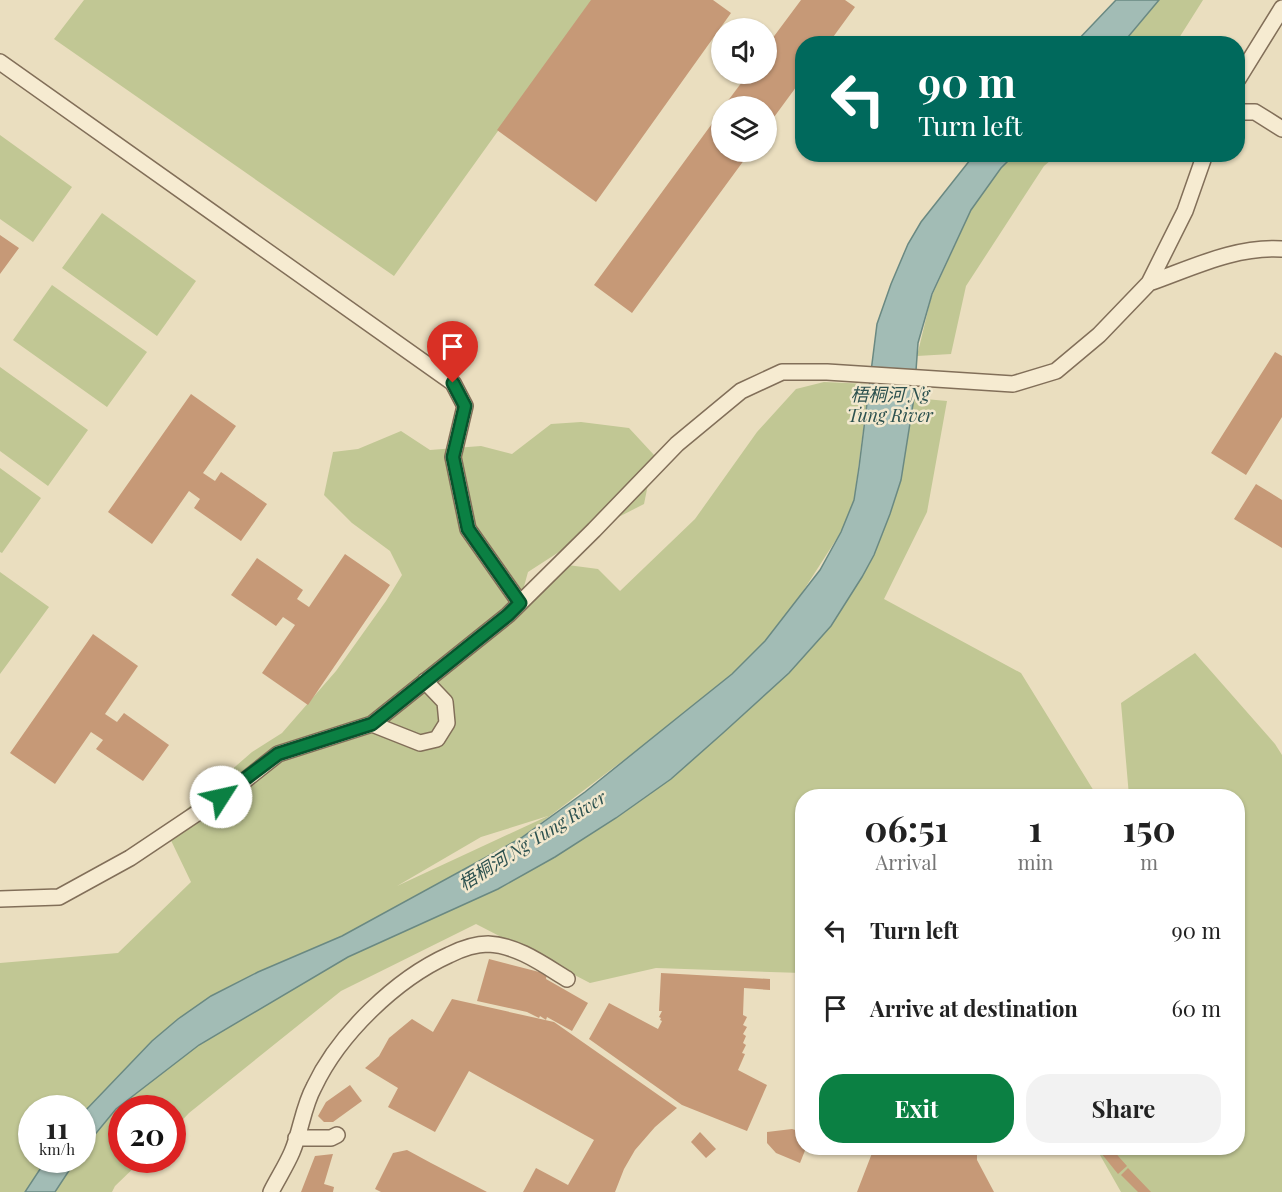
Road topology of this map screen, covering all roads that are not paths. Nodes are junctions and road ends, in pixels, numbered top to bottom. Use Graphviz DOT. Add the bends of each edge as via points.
graph roads {
  1 [pos="1282,8"];
  2 [pos="0,62"];
  3 [pos="1245,68"];
  4 [pos="1245,112"];
  5 [pos="1282,129"];
  6 [pos="1202,162"];
  7 [pos="1282,249"];
  8 [pos="1149,283"];
  9 [pos="520,603"];
  10 [pos="425,681"];
  11 [pos="372,724"];
  12 [pos="0,898"];
  13 [pos="567,979"];
  14 [pos="337,1135"];
  15 [pos="296,1138"];
  16 [pos="271,1192"];
  1 -- 3 [label="lane"];
  2 -- 9 [label="lane" via="453,383 465,406 453,457 468,529"];
  4 -- 5 [label="lane" via="1255,112"];
  6 -- 8 [label="lane" via="1185,211"];
  7 -- 8 [label="lane" via="1246,250"];
  8 -- 9 [label="lane" via="1099,335 1056,371 1013,384 782,372 741,391 676,444"];
  9 -- 10 [label="lane"];
  10 -- 11 [label="lane"];
  10 -- 11 [label="lane" via="444,702 447,723 437,739 420,743"];
  11 -- 12 [label="lane" via="278,754 130,858 59,897"];
  13 -- 15 [label="lane" via="526,955 491,944 469,947 441,959 383,999 355,1027 313,1088"];
  14 -- 15 [label="lane"];
  15 -- 16 [label="lane"];
}
